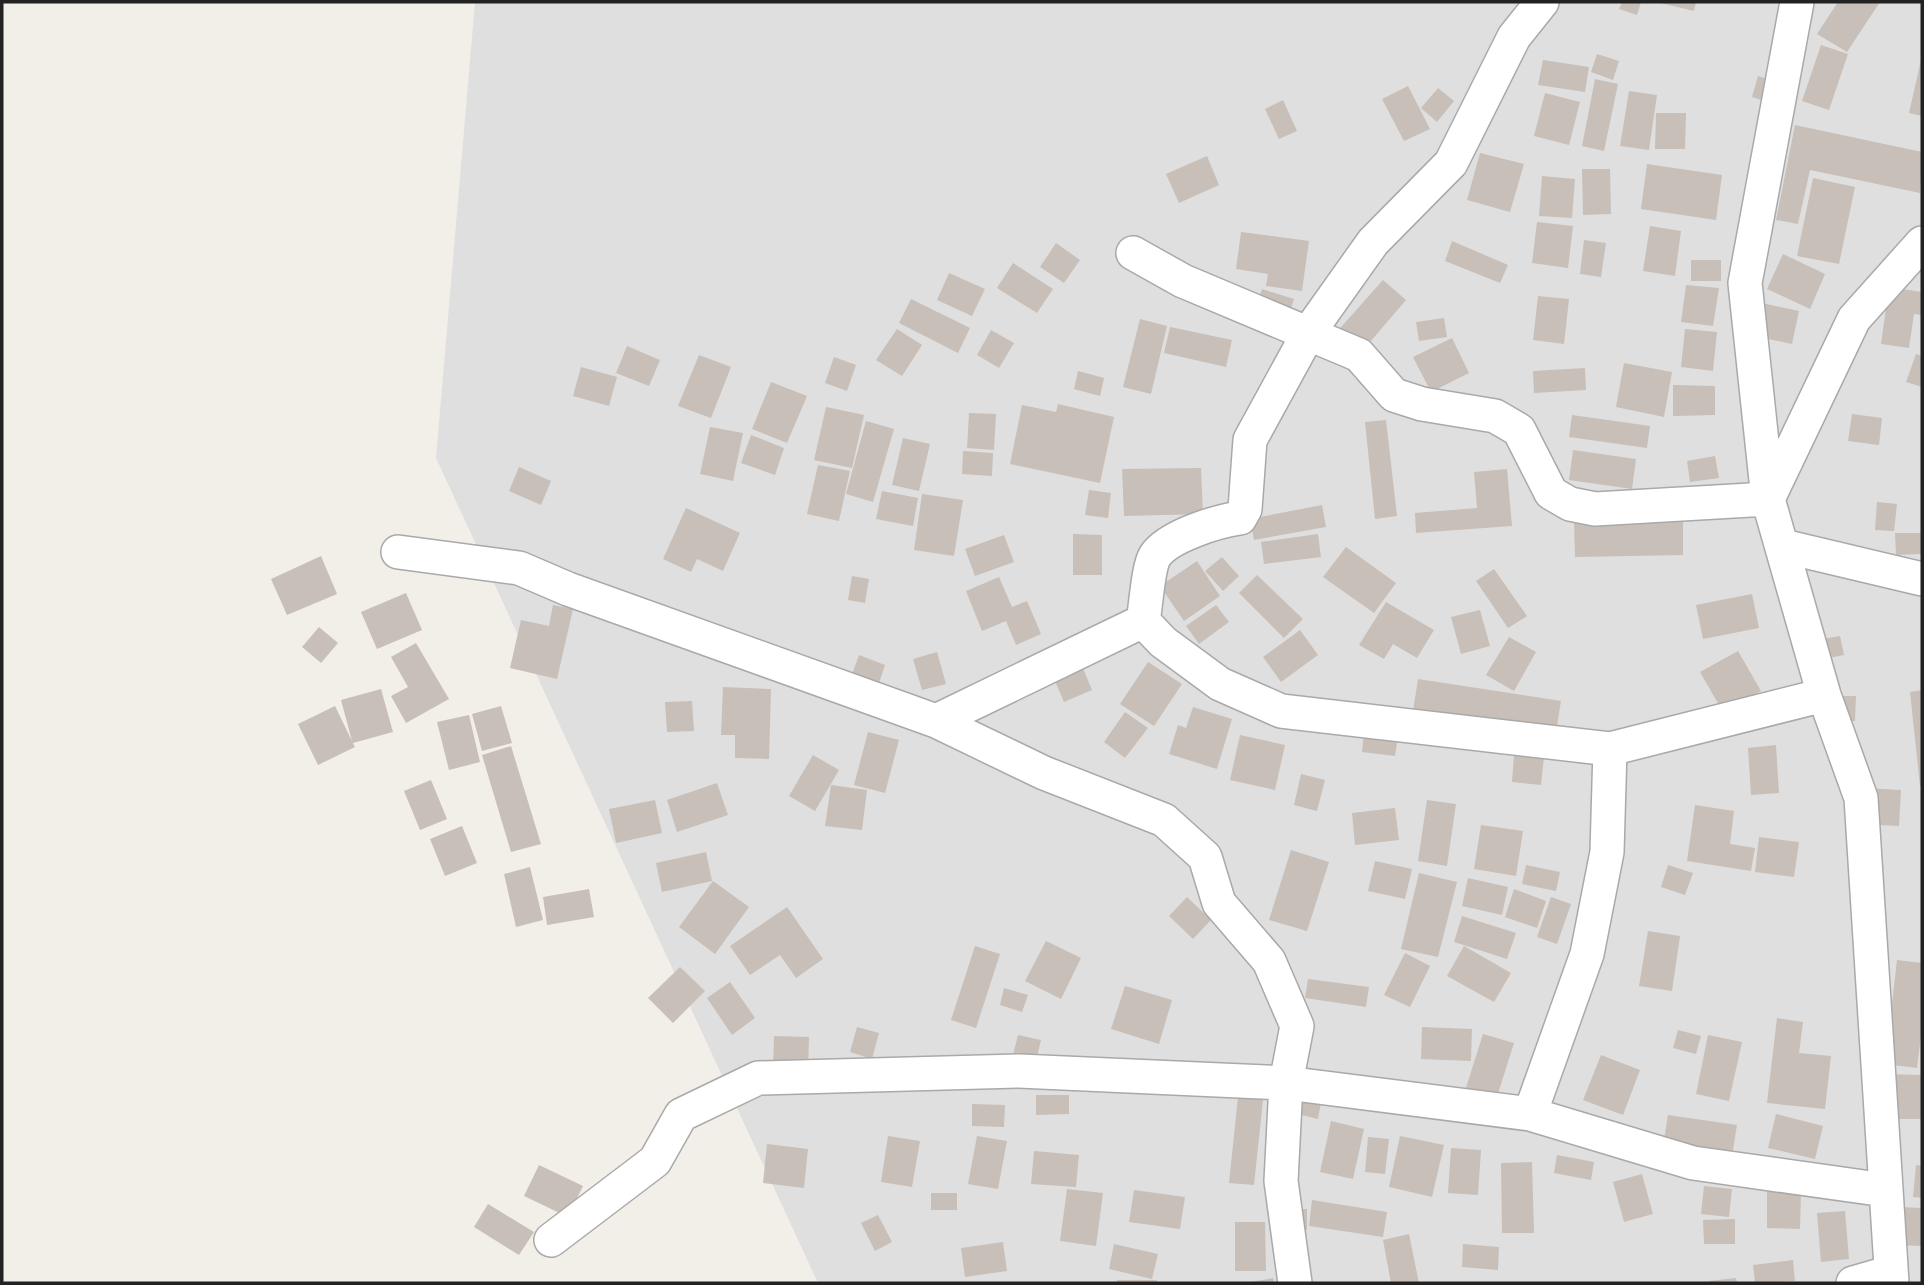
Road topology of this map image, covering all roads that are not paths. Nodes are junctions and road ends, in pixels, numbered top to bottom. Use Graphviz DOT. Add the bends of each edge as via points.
graph roads {
  1 [pos="1542,2"];
  2 [pos="1797,2"];
  3 [pos="1922,243"];
  4 [pos="1133,253"];
  5 [pos="1309,332"];
  6 [pos="1768,499"];
  7 [pos="1783,546"];
  8 [pos="398,552"];
  9 [pos="1922,579"];
  10 [pos="1143,621"];
  11 [pos="1824,695"];
  12 [pos="936,722"];
  13 [pos="1610,749"];
  14 [pos="1286,1083"];
  15 [pos="1530,1114"];
  16 [pos="1885,1190"];
  17 [pos="551,1240"];
  18 [pos="1892,1277"];
  19 [pos="1295,1283"];
  20 [pos="1853,1283"];
  1 -- 5 [label="street" via="1514,37 1451,163 1373,242"];
  2 -- 6 [label="street" via="1745,283"];
  3 -- 6 [label="street" via="1854,319"];
  4 -- 5 [label="street" via="1183,281"];
  5 -- 6 [label="street" via="1359,355 1394,396 1495,416 1519,430 1551,492 1570,504 1595,509"];
  5 -- 10 [label="street" via="1250,440 1245,509 1240,518 1218,521 1167,544 1154,556"];
  6 -- 7 [label="street"];
  7 -- 9 [label="street"];
  7 -- 11 [label="street"];
  8 -- 12 [label="street" via="519,568"];
  10 -- 12 [label="street"];
  10 -- 13 [label="street" via="1163,642 1220,684 1281,711"];
  11 -- 13 [label="street"];
  11 -- 16 [label="street" via="1861,798"];
  12 -- 14 [label="street" via="1044,773 1164,820 1205,857 1219,902 1269,961 1297,1026"];
  13 -- 15 [label="street" via="1606,852 1587,954"];
  14 -- 15 [label="street"];
  14 -- 17 [label="street" via="1019,1070 758,1078 681,1115 655,1161"];
  14 -- 19 [label="street" via="1281,1181"];
  15 -- 16 [label="street" via="1693,1163"];
  16 -- 18 [label="street"];
  18 -- 20 [label="street"];
}
